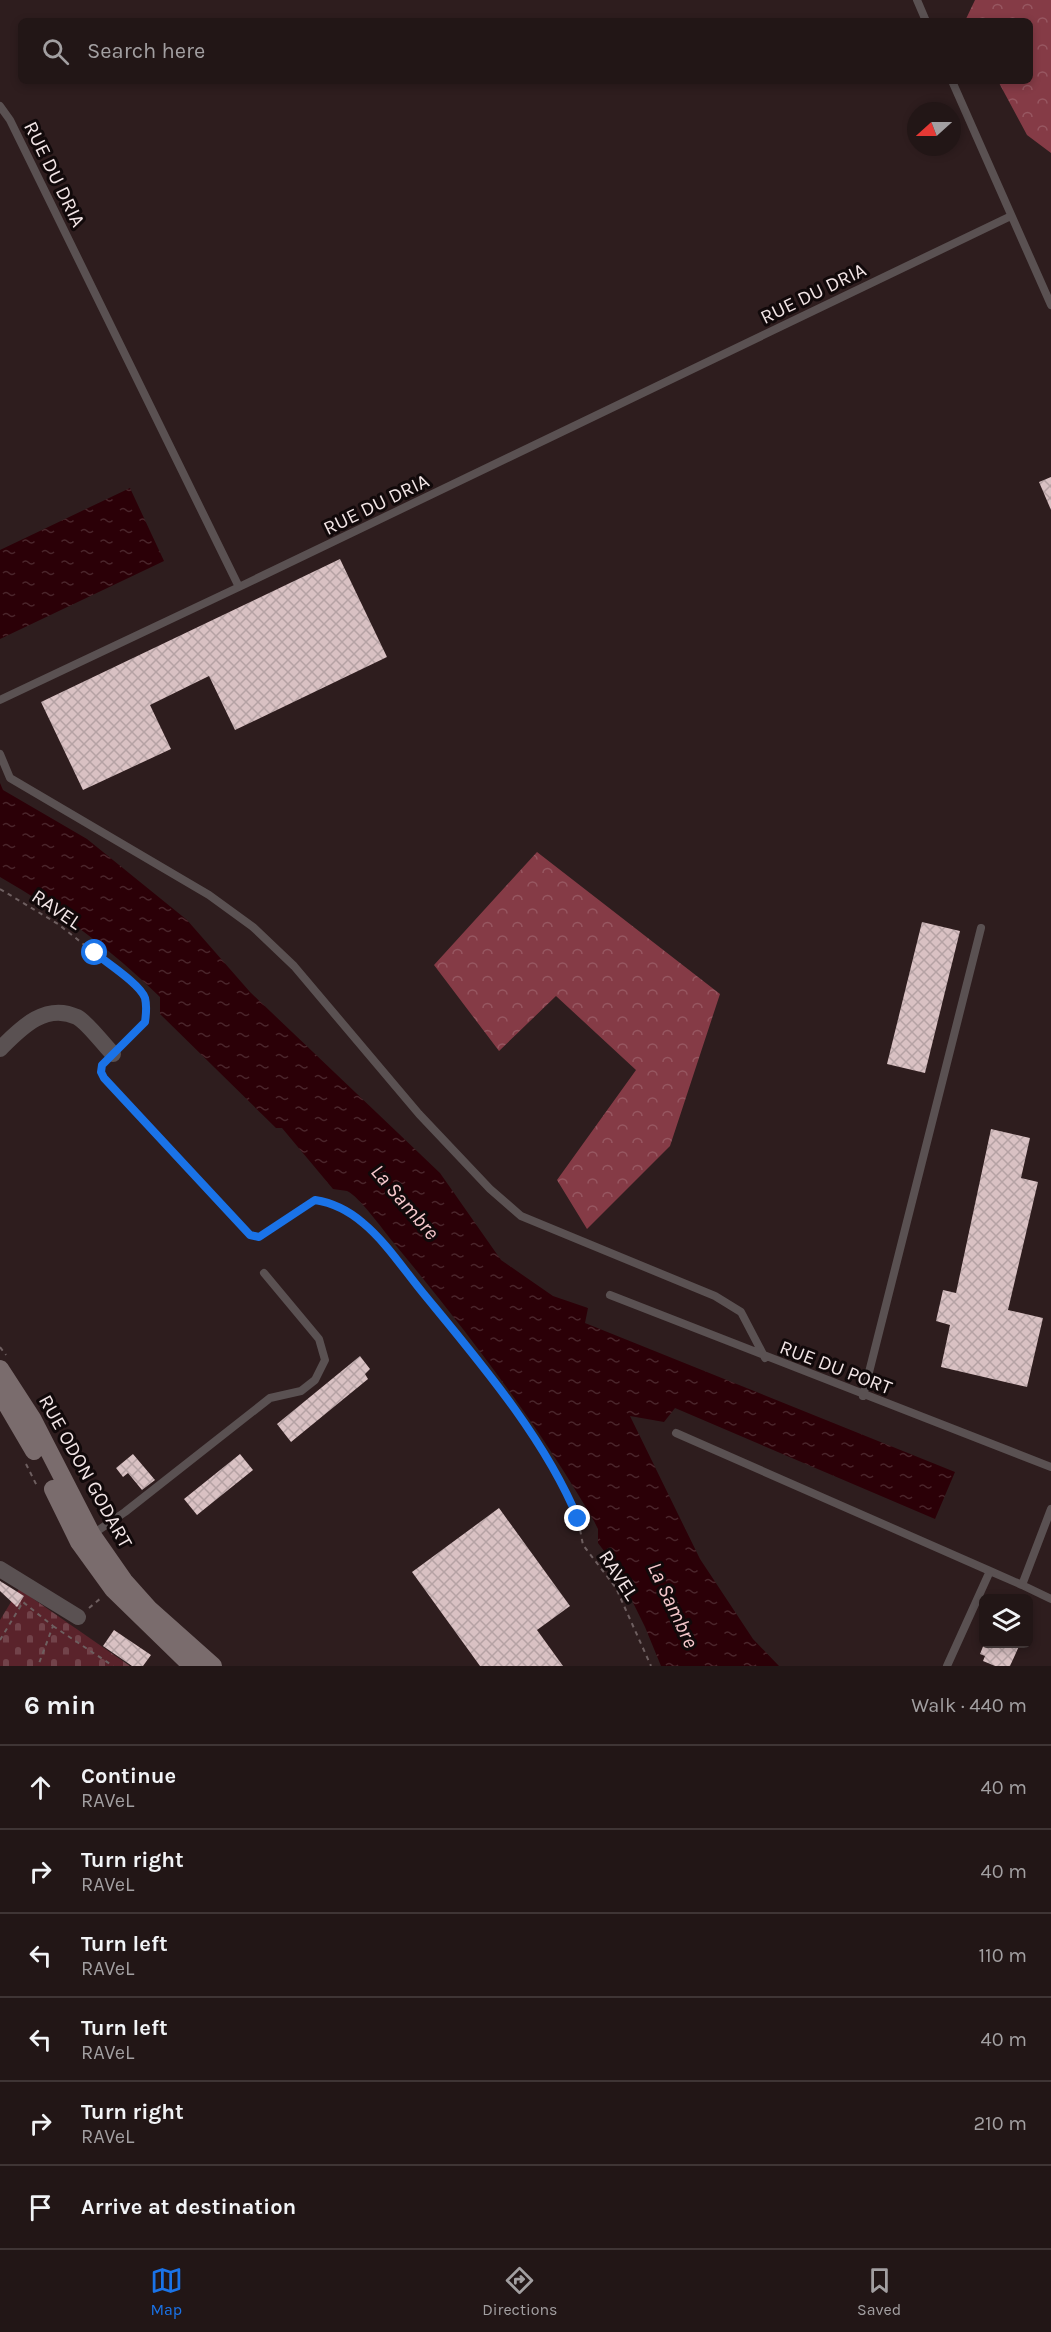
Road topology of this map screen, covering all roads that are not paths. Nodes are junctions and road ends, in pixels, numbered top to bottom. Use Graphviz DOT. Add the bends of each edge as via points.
graph roads {
  1 [pos="917,0"];
  2 [pos="925,18"];
  3 [pos="953,84"];
  4 [pos="0,106"];
  5 [pos="1011,216"];
  6 [pos="1051,306"];
  7 [pos="238,587"];
  8 [pos="0,700"];
  9 [pos="0,754"];
  10 [pos="981,928"];
  11 [pos="0,1049"];
  12 [pos="113,1054"];
  13 [pos="264,1273"];
  14 [pos="610,1295"];
  15 [pos="765,1358"];
  16 [pos="0,1369"];
  17 [pos="0,1393"];
  18 [pos="863,1396"];
  19 [pos="676,1433"];
  20 [pos="1051,1467"];
  21 [pos="1051,1509"];
  22 [pos="86,1539"];
  23 [pos="0,1569"];
  24 [pos="990,1571"];
  25 [pos="1022,1585"];
  26 [pos="1051,1599"];
  27 [pos="78,1617"];
  28 [pos="192,1666"];
  29 [pos="213,1666"];
  30 [pos="947,1666"];
  1 -- 2 [label="lane"];
  3 -- 5 [label="lane"];
  4 -- 7 [label="lane, RUE DU DRIA"];
  5 -- 6 [label="lane"];
  5 -- 7 [label="lane, RUE DU DRIA"];
  7 -- 8 [label="lane"];
  9 -- 15 [label="lane" via="10,778 209,895 253,927 294,966 419,1114 521,1216 715,1296 741,1312"];
  10 -- 18 [label="lane"];
  11 -- 12 [label="street" via="30,1020 55,1013 77,1017"];
  13 -- 22 [label="lane" via="319,1339 325,1359 315,1380 301,1391 270,1398"];
  14 -- 15 [label="lane, RUE DU PORT"];
  15 -- 18 [label="lane, RUE DU PORT"];
  16 -- 22 [label="main road, RUE ODON GODART" via="33,1420"];
  17 -- 22 [label="main road, RUE ODON GODART"];
  18 -- 20 [label="lane, RUE DU PORT"];
  19 -- 24 [label="lane"];
  21 -- 25 [label="lane"];
  22 -- 28 [label="main road, RUE ODON GODART" via="113,1589"];
  22 -- 29 [label="main road, RUE ODON GODART" via="149,1609"];
  23 -- 27 [label="street"];
  24 -- 25 [label="lane"];
  24 -- 30 [label="lane"];
  25 -- 26 [label="lane"];
}
